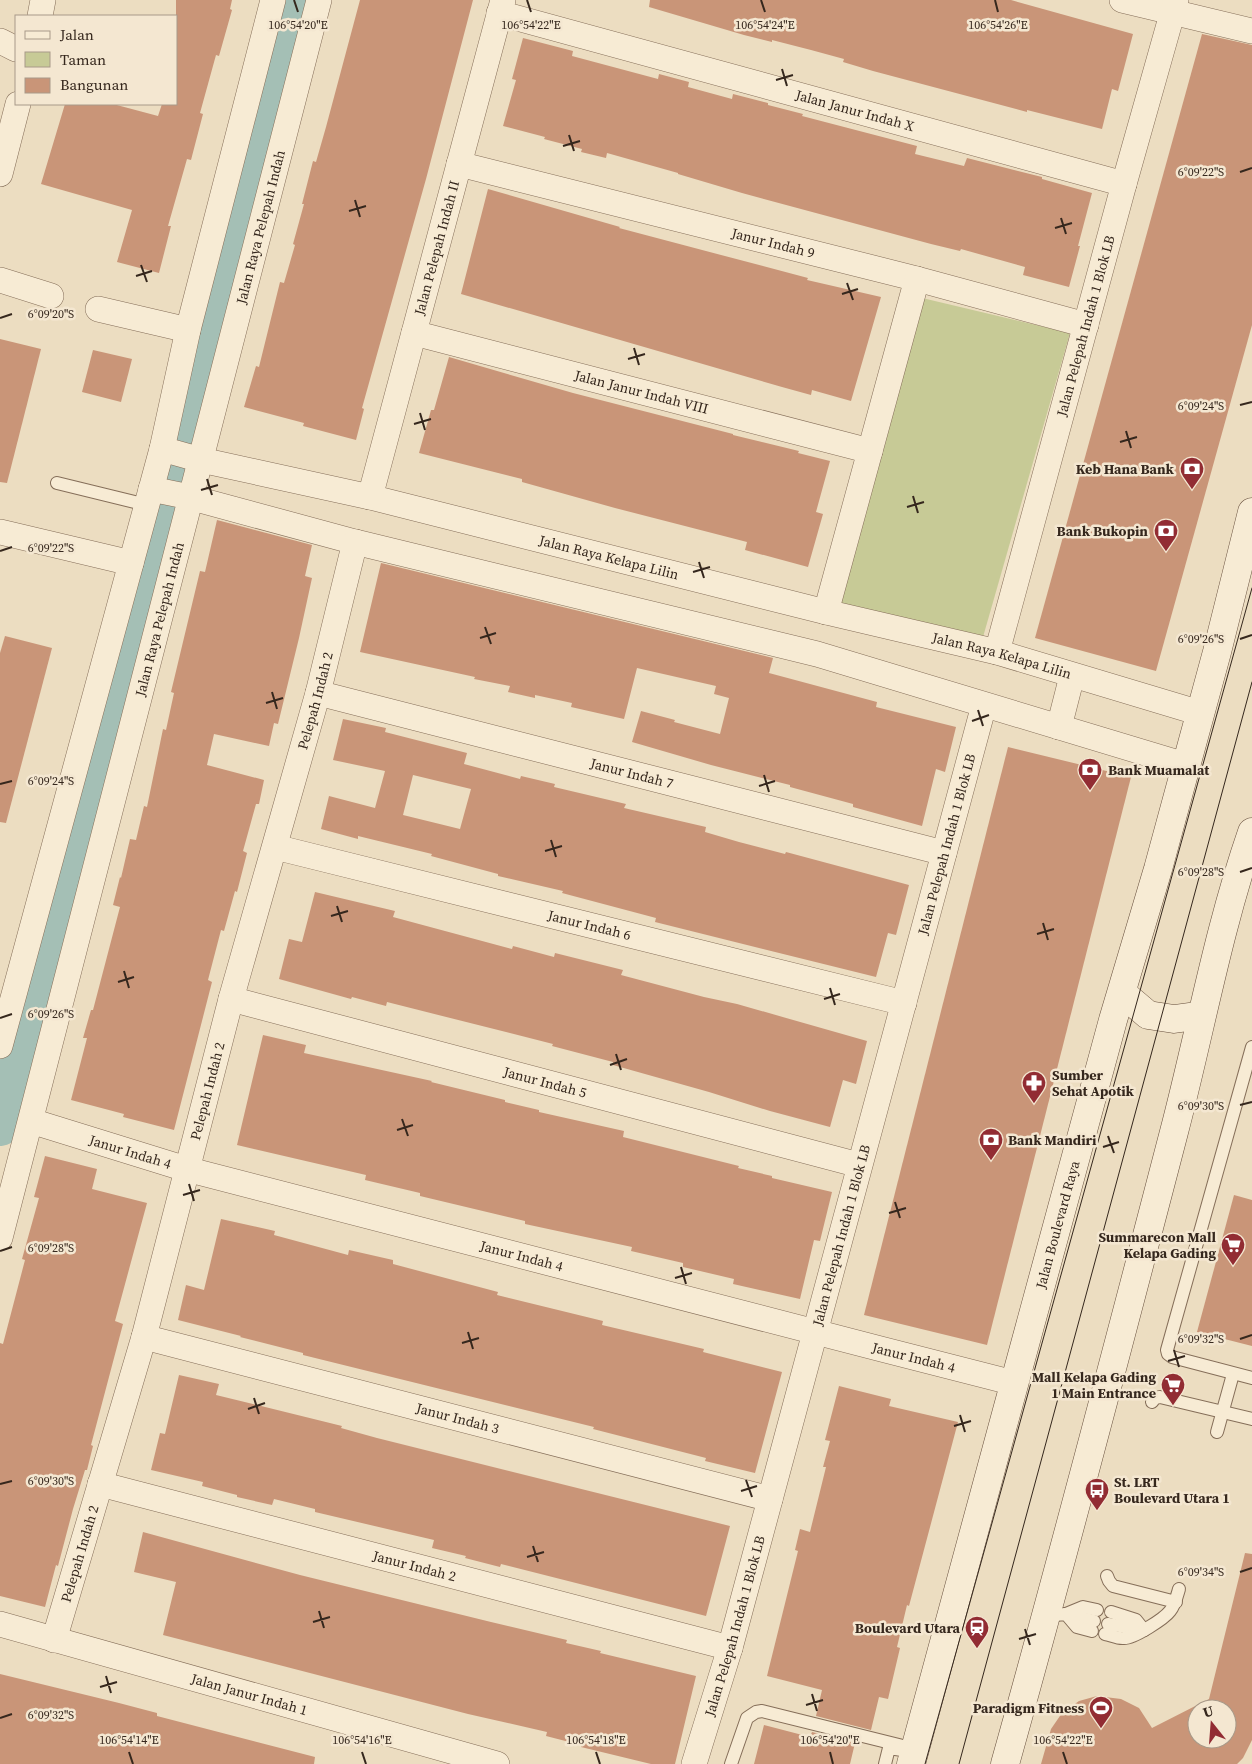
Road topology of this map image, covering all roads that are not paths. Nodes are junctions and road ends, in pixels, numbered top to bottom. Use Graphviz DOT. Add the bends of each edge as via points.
graph roads {
  1 [pos="43,0"];
  2 [pos="273,0"];
  3 [pos="319,0"];
  4 [pos="1122,0"];
  5 [pos="501,6"];
  6 [pos="1175,7"];
  7 [pos="40,15"];
  8 [pos="1252,31"];
  9 [pos="0,41"];
  10 [pos="15,48"];
  11 [pos="18,105"];
  12 [pos="459,164"];
  13 [pos="0,174"];
  14 [pos="1124,184"];
  15 [pos="917,279"];
  16 [pos="0,280"];
  17 [pos="51,296"];
  18 [pos="98,309"];
  19 [pos="1086,325"];
  20 [pos="188,330"];
  21 [pos="414,333"];
  22 [pos="165,450"];
  23 [pos="870,452"];
  24 [pos="197,459"];
  25 [pos="57,483"];
  26 [pos="152,495"];
  27 [pos="188,497"];
  28 [pos="370,497"];
  29 [pos="1252,512"];
  30 [pos="0,532"];
  31 [pos="355,542"];
  32 [pos="133,556"];
  33 [pos="826,612"];
  34 [pos="997,652"];
  35 [pos="1072,676"];
  36 [pos="318,693"];
  37 [pos="984,705"];
  38 [pos="1200,713"];
  39 [pos="1059,727"];
  40 [pos="1185,765"];
  41 [pos="1252,832"];
  42 [pos="275,846"];
  43 [pos="944,854"];
  44 [pos="1158,869"];
  45 [pos="1237,876"];
  46 [pos="1128,998"];
  47 [pos="232,999"];
  48 [pos="904,1003"];
  49 [pos="1196,1016"];
  50 [pos="1112,1020"];
  51 [pos="0,1046"];
  52 [pos="1252,1047"];
  53 [pos="1194,1048"];
  54 [pos="30,1121"];
  55 [pos="859,1166"];
  56 [pos="186,1169"];
  57 [pos="0,1238"];
  58 [pos="814,1332"];
  59 [pos="144,1337"];
  60 [pos="1233,1374"];
  61 [pos="1252,1378"];
  62 [pos="1014,1382"];
  63 [pos="1152,1402"];
  64 [pos="1222,1411"];
  65 [pos="1252,1419"];
  66 [pos="1217,1432"];
  67 [pos="100,1484"];
  68 [pos="770,1499"];
  69 [pos="1107,1576"];
  70 [pos="1055,1620"];
  71 [pos="1094,1621"];
  72 [pos="0,1624"];
  73 [pos="1144,1630"];
  74 [pos="54,1640"];
  75 [pos="730,1648"];
  76 [pos="913,1756"];
  77 [pos="497,1764"];
  78 [pos="694,1764"];
  79 [pos="731,1764"];
  80 [pos="885,1764"];
  81 [pos="1004,1764"];
  1 -- 7 [label="street"];
  2 -- 20 [label="street"];
  3 -- 24 [label="street, Jalan Raya Pelepah Indah"];
  4 -- 6 [label="street"];
  5 -- 12 [label="street, Jalan Pelepah Indah II"];
  5 -- 14 [label="street, Jalan Janur Indah X"];
  6 -- 8 [label="street"];
  6 -- 14 [label="street, Jalan Pelepah Indah 1 Blok LB"];
  9 -- 10 [label="street"];
  11 -- 13 [label="street"];
  12 -- 15 [label="street, Janur Indah 9"];
  12 -- 21 [label="street, Jalan Pelepah Indah II"];
  14 -- 19 [label="street, Jalan Pelepah Indah 1 Blok LB"];
  15 -- 19 [label="street, Janur Indah 9"];
  15 -- 23 [label="street"];
  16 -- 17 [label="street"];
  18 -- 20 [label="street"];
  19 -- 34 [label="street, Jalan Pelepah Indah 1 Blok LB"];
  20 -- 22 [label="street"];
  21 -- 23 [label="street, Jalan Janur Indah VIII"];
  21 -- 28 [label="street, Jalan Pelepah Indah II"];
  22 -- 24 [label="street, Jalan Raya Kelapa Lilin"];
  22 -- 26 [label="street"];
  23 -- 33 [label="street"];
  24 -- 27 [label="street, Jalan Raya Pelepah Indah"];
  24 -- 28 [label="street, Jalan Raya Kelapa Lilin"];
  25 -- 26 [label="lane"];
  26 -- 27 [label="street"];
  26 -- 32 [label="street"];
  27 -- 31 [label="street"];
  27 -- 54 [label="street, Jalan Raya Pelepah Indah"];
  28 -- 33 [label="street, Jalan Raya Kelapa Lilin"];
  29 -- 38 [label="main road, Jalan Boulevard Raya"];
  30 -- 32 [label="street"];
  31 -- 36 [label="street, Pelepah Indah 2"];
  31 -- 37 [label="street" via="817,654"];
  32 -- 51 [label="street"];
  33 -- 34 [label="street, Jalan Raya Kelapa Lilin"];
  34 -- 35 [label="street, Jalan Raya Kelapa Lilin"];
  35 -- 38 [label="street, Jalan Raya Kelapa Lilin"];
  35 -- 39 [label="street"];
  36 -- 42 [label="street, Pelepah Indah 2"];
  36 -- 43 [label="street, Janur Indah 7"];
  37 -- 39 [label="street"];
  37 -- 43 [label="street, Jalan Pelepah Indah 1 Blok LB"];
  38 -- 40 [label="main road, Jalan Boulevard Raya"];
  39 -- 40 [label="street"];
  40 -- 44 [label="main road, Jalan Boulevard Raya"];
  41 -- 45 [label="main road"];
  42 -- 47 [label="street, Pelepah Indah 2"];
  42 -- 48 [label="street, Janur Indah 6"];
  43 -- 48 [label="street, Jalan Pelepah Indah 1 Blok LB"];
  44 -- 46 [label="main road" via="1165,890 1146,955"];
  44 -- 50 [label="main road, Jalan Boulevard Raya"];
  45 -- 49 [label="main road" via="1226,886 1222,898"];
  45 -- 53 [label="main road"];
  46 -- 49 [label="main road" via="1148,1015 1174,1019"];
  46 -- 50 [label="main road"];
  47 -- 55 [label="street, Janur Indah 5"];
  47 -- 56 [label="street, Pelepah Indah 2"];
  48 -- 55 [label="street, Jalan Pelepah Indah 1 Blok LB"];
  49 -- 53 [label="main road"];
  50 -- 62 [label="main road, Jalan Boulevard Raya"];
  52 -- 60 [label="lane" via="1167,1350 1172,1357"];
  53 -- 70 [label="main road"];
  54 -- 56 [label="street, Janur Indah 4"];
  54 -- 57 [label="street, Jalan Raya Pelepah Indah"];
  55 -- 58 [label="street, Jalan Pelepah Indah 1 Blok LB"];
  56 -- 58 [label="street, Janur Indah 4"];
  56 -- 59 [label="street, Pelepah Indah 2"];
  58 -- 62 [label="street, Janur Indah 4"];
  58 -- 68 [label="street, Jalan Pelepah Indah 1 Blok LB"];
  59 -- 67 [label="street, Pelepah Indah 2"];
  59 -- 68 [label="street, Janur Indah 3"];
  60 -- 61 [label="lane"];
  60 -- 64 [label="lane"];
  62 -- 76 [label="main road, Jalan Boulevard Raya"];
  63 -- 64 [label="lane" via="1160,1397"];
  64 -- 65 [label="lane"];
  64 -- 66 [label="lane"];
  67 -- 74 [label="street, Pelepah Indah 2"];
  67 -- 75 [label="street, Janur Indah 2"];
  68 -- 75 [label="street, Jalan Pelepah Indah 1 Blok LB"];
  69 -- 73 [label="lane" via="1113,1586 1177,1595 1170,1611"];
  70 -- 71 [label="lane"];
  70 -- 81 [label="main road"];
  72 -- 74 [label="street, Jalan Janur Indah 1"];
  73 -- 73 [label="lane" via="1124,1638 1108,1623 1136,1620"];
  74 -- 77 [label="street, Jalan Janur Indah 1"];
  75 -- 78 [label="street, Jalan Pelepah Indah 1 Blok LB"];
  76 -- 79 [label="lane" via="762,1711 748,1718"];
  76 -- 80 [label="lane" via="889,1748"];
}
